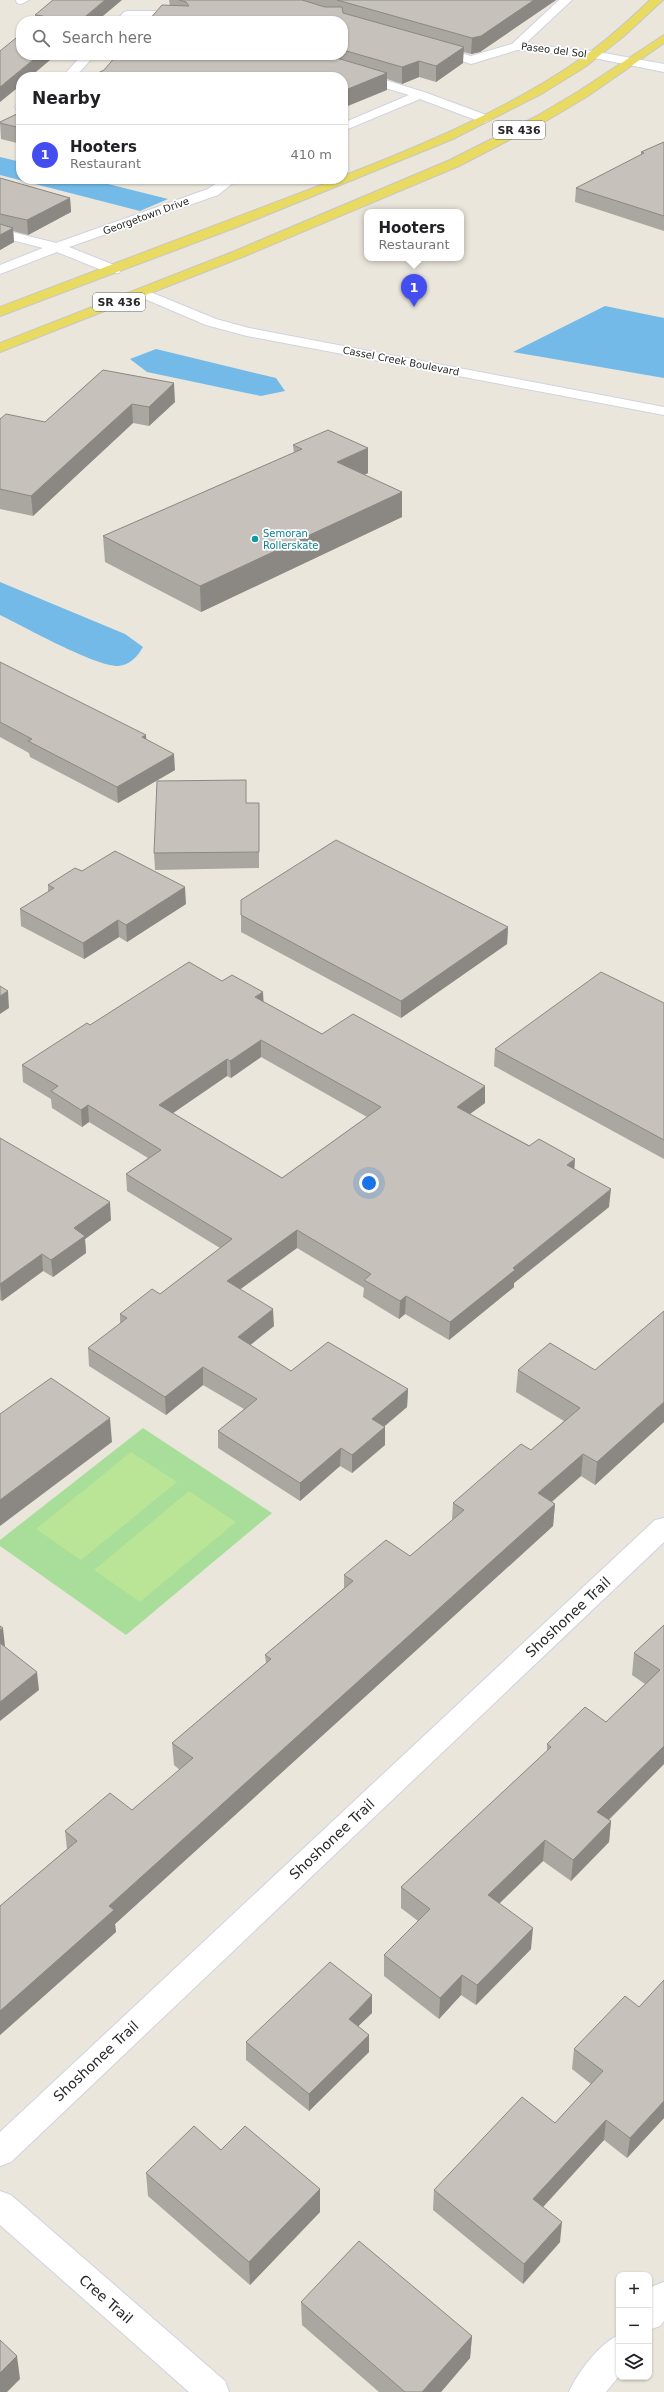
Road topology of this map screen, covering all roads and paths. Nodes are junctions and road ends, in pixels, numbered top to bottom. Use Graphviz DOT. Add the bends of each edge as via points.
graph roads {
  1 [pos="566,0"];
  2 [pos="657,0"];
  3 [pos="126,16"];
  4 [pos="165,16"];
  5 [pos="664,38"];
  6 [pos="520,42"];
  7 [pos="426,46"];
  8 [pos="593,55"];
  9 [pos="84,60"];
  10 [pos="633,62"];
  11 [pos="664,68"];
  12 [pos="344,71"];
  13 [pos="73,72"];
  14 [pos="347,72"];
  15 [pos="348,72"];
  16 [pos="420,95"];
  17 [pos="485,119"];
  18 [pos="348,125"];
  19 [pos="348,179"];
  20 [pos="225,184"];
  21 [pos="335,184"];
  22 [pos="0,233"];
  23 [pos="57,247"];
  24 [pos="0,270"];
  25 [pos="114,270"];
  26 [pos="143,293"];
  27 [pos="0,312"];
  28 [pos="0,348"];
  29 [pos="664,411"];
  30 [pos="664,1527"];
  31 [pos="0,2152"];
  32 [pos="0,2205"];
  33 [pos="664,2298"];
  34 [pos="652,2312"];
  35 [pos="616,2355"];
  36 [pos="213,2392"];
  37 [pos="585,2392"];
  1 -- 6 [label="street, Paseo del Sol"];
  2 -- 8 [label="main road, SR 436" via="633,25"];
  3 -- 4 [label="street"];
  5 -- 10 [label="main road, SR 436"];
  6 -- 7 [label="street, Paseo del Sol" via="471,60"];
  6 -- 8 [label="street, Paseo del Sol"];
  8 -- 10 [label="street, Paseo del Sol"];
  8 -- 17 [label="main road, SR 436" via="545,87"];
  9 -- 13 [label="street"];
  10 -- 11 [label="street, Paseo del Sol"];
  10 -- 26 [label="main road, SR 436" via="577,98 483,149 400,188"];
  12 -- 14 [label="street"];
  15 -- 16 [label="street"];
  16 -- 17 [label="street"];
  16 -- 18 [label="street"];
  17 -- 19 [label="main road, SR 436"];
  20 -- 23 [label="street, Georgetown Drive" via="213,192"];
  21 -- 25 [label="main road, SR 436"];
  22 -- 23 [label="street"];
  23 -- 24 [label="street, Georgetown Drive"];
  23 -- 25 [label="street"];
  25 -- 27 [label="main road, SR 436"];
  26 -- 28 [label="main road, SR 436"];
  26 -- 29 [label="street, Cassel Creek Boulevard" via="211,322 247,332"];
  30 -- 31 [label="street, Shoshonee Trail"];
  32 -- 36 [label="street, Cree Trail"];
  33 -- 34 [label="street"];
  35 -- 37 [label="street"];
}
